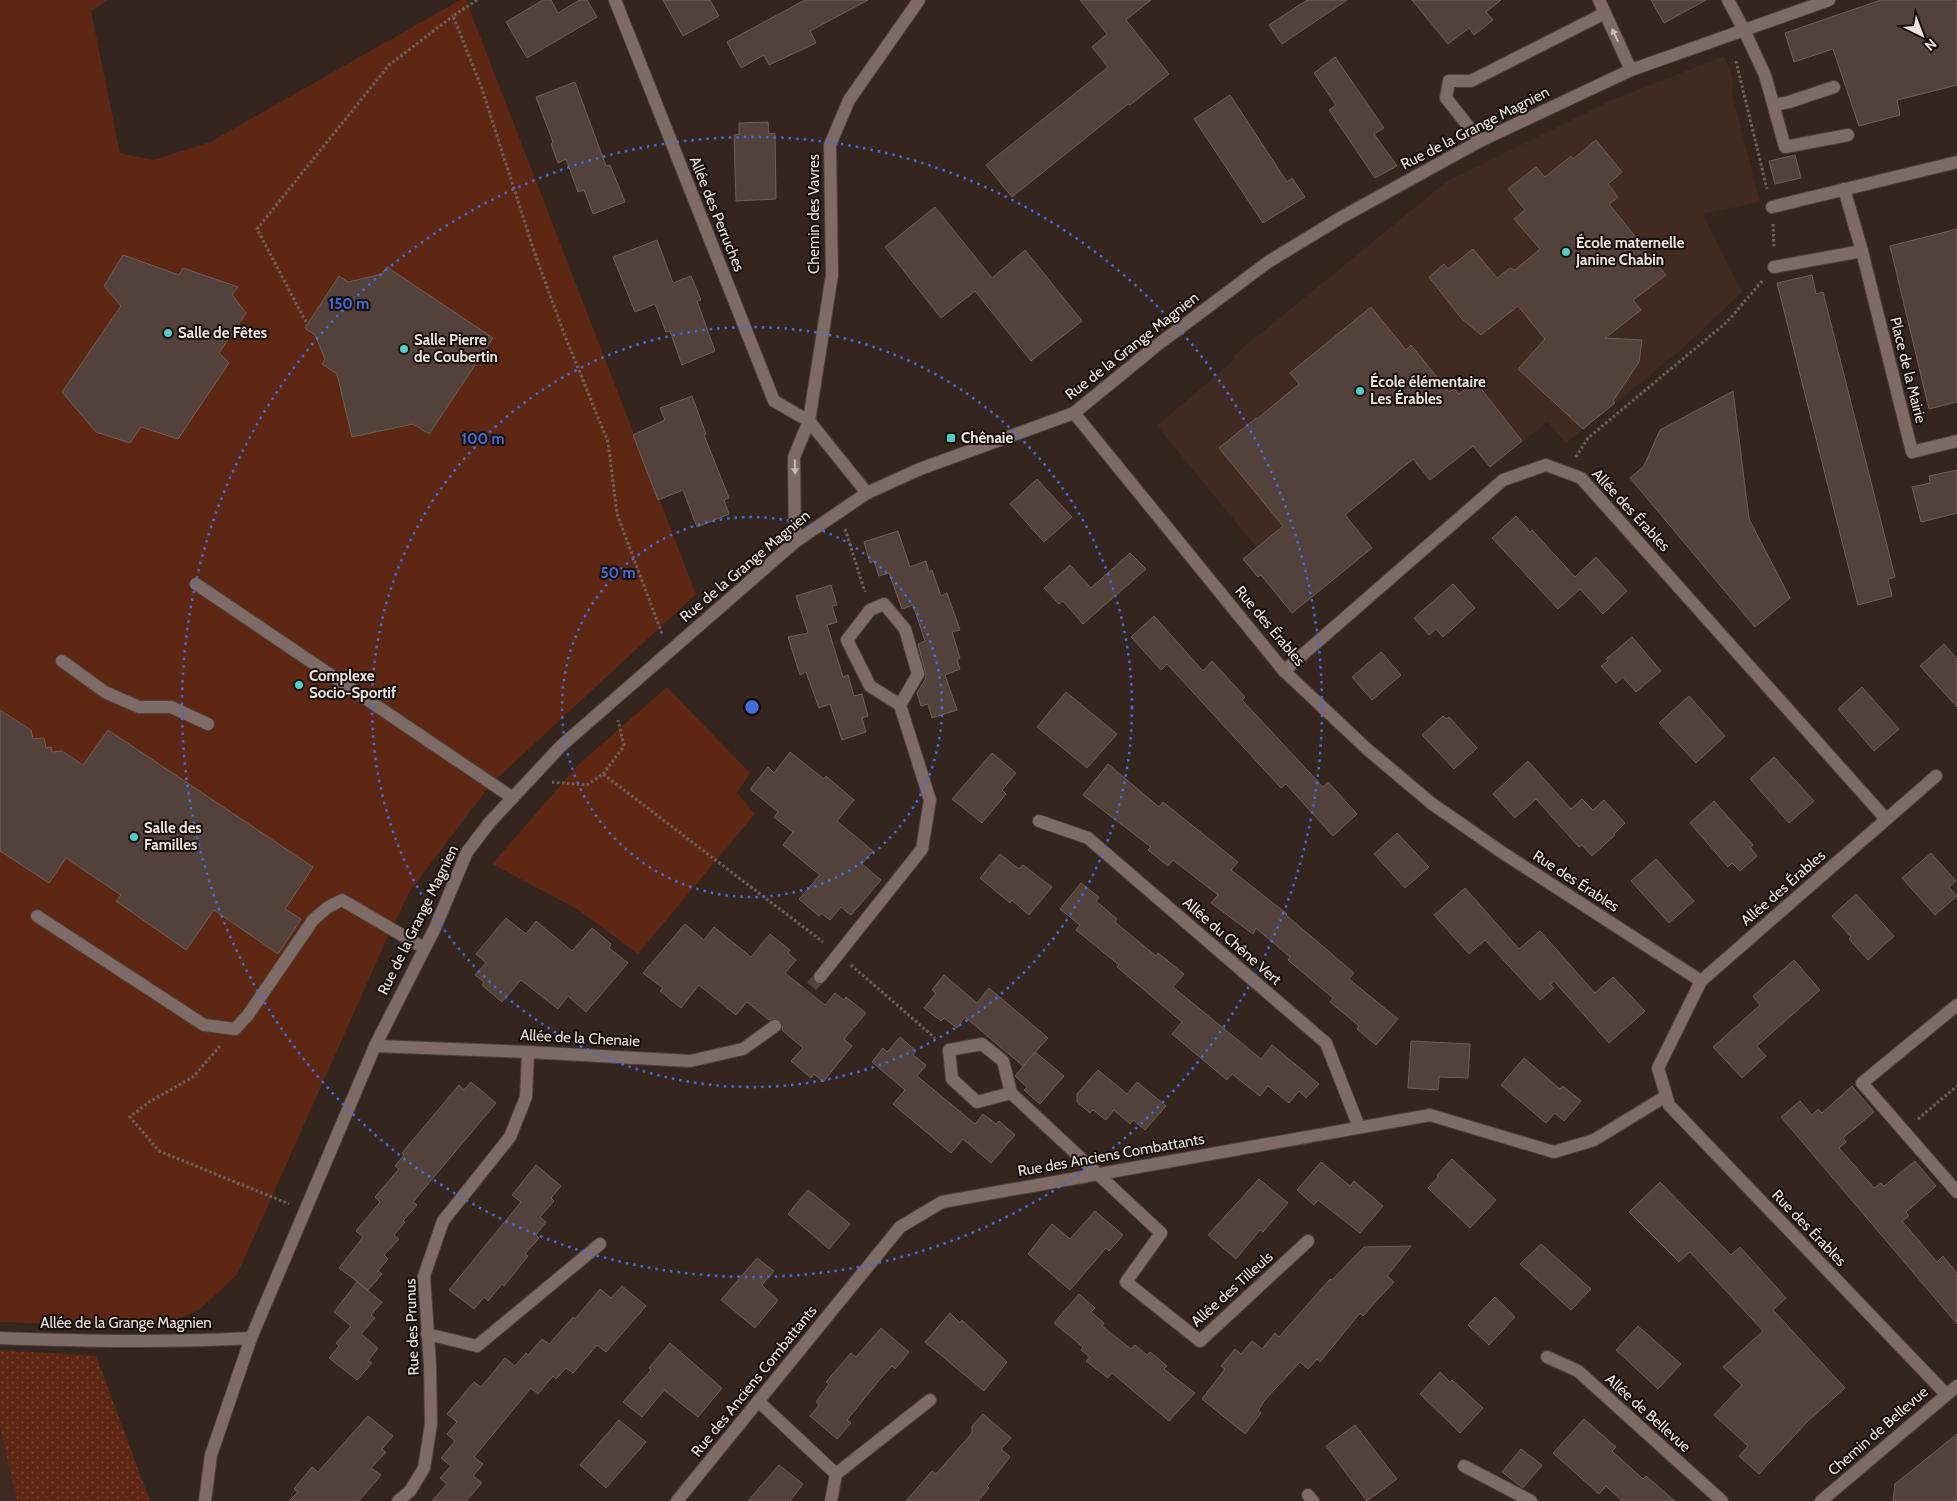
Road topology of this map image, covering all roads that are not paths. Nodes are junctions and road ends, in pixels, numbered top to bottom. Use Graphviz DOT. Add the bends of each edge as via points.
graph roads {
  1 [pos="615,0"];
  2 [pos="919,0"];
  3 [pos="1599,0"];
  4 [pos="1728,0"];
  5 [pos="1829,0"];
  6 [pos="1605,13"];
  7 [pos="1744,30"];
  8 [pos="1631,70"];
  9 [pos="1834,87"];
  10 [pos="1774,104"];
  11 [pos="1848,135"];
  12 [pos="1480,141"];
  13 [pos="1957,162"];
  14 [pos="1844,189"];
  15 [pos="1772,207"];
  16 [pos="1862,251"];
  17 [pos="1774,267"];
  18 [pos="1074,413"];
  19 [pos="809,422"];
  20 [pos="1957,441"];
  21 [pos="867,493"];
  22 [pos="795,542"];
  23 [pos="196,584"];
  24 [pos="62,661"];
  25 [pos="1284,671"];
  26 [pos="900,705"];
  27 [pos="208,724"];
  28 [pos="1936,776"];
  29 [pos="513,798"];
  30 [pos="1886,819"];
  31 [pos="1039,821"];
  32 [pos="37,916"];
  33 [pos="424,948"];
  34 [pos="820,977"];
  35 [pos="1701,981"];
  36 [pos="1957,1005"];
  37 [pos="774,1026"];
  38 [pos="375,1046"];
  39 [pos="528,1052"];
  40 [pos="1011,1093"];
  41 [pos="1666,1096"];
  42 [pos="1359,1127"];
  43 [pos="1096,1174"];
  44 [pos="1957,1192"];
  45 [pos="1308,1241"];
  46 [pos="600,1244"];
  47 [pos="427,1334"];
  48 [pos="0,1338"];
  49 [pos="252,1338"];
  50 [pos="1547,1357"];
  51 [pos="1957,1386"];
  52 [pos="1946,1394"];
  53 [pos="930,1400"];
  54 [pos="758,1401"];
  55 [pos="1464,1466"];
  56 [pos="836,1474"];
  57 [pos="206,1501"];
  58 [pos="398,1501"];
  59 [pos="677,1501"];
  60 [pos="830,1501"];
  61 [pos="1532,1501"];
  62 [pos="1722,1501"];
  63 [pos="1821,1501"];
  1 -- 19 [label="street, Allée des Perruches" via="774,401"];
  2 -- 19 [label="street, Chemin des Vavres" via="849,100 830,145 832,275"];
  3 -- 6 [label="street"];
  4 -- 7 [label="street"];
  5 -- 7 [label="street, Rue de la Grange Magnien"];
  8 -- 6 [label="street, one-way"];
  6 -- 12 [label="street" via="1471,81 1449,81 1446,98"];
  7 -- 8 [label="street, Rue de la Grange Magnien"];
  7 -- 10 [label="street" via="1765,75"];
  8 -- 12 [label="street, Rue de la Grange Magnien"];
  9 -- 10 [label="street"];
  10 -- 11 [label="street" via="1785,147"];
  12 -- 18 [label="street, Rue de la Grange Magnien" via="1268,262 1156,346"];
  13 -- 14 [label="street"];
  14 -- 15 [label="street"];
  14 -- 16 [label="street, Place de la Mairie"];
  16 -- 17 [label="street"];
  16 -- 20 [label="street, Place de la Mairie" via="1912,452"];
  18 -- 21 [label="street, Rue de la Grange Magnien" via="920,469"];
  18 -- 25 [label="street, Rue des Érables"];
  19 -- 21 [label="street"];
  19 -- 22 [label="street, Chemin des Vavres, one-way" via="794,457"];
  21 -- 22 [label="street, Rue de la Grange Magnien"];
  22 -- 29 [label="street, Rue de la Grange Magnien" via="561,746"];
  23 -- 29 [label="street"];
  24 -- 27 [label="street" via="105,692 139,707 171,707"];
  25 -- 30 [label="street, Allée des Érables" via="1503,480 1546,465 1581,478"];
  25 -- 35 [label="street, Rue des Érables" via="1367,749 1431,803"];
  26 -- 26 [label="street" via="870,686 848,640 870,610 884,604 905,629 918,674"];
  26 -- 34 [label="street" via="930,800 922,848"];
  28 -- 30 [label="street, Allée des Érables"];
  29 -- 33 [label="street, Rue de la Grange Magnien" via="467,852"];
  30 -- 35 [label="street, Allée des Érables"];
  31 -- 42 [label="street, Allée du Chêne Vert" via="1088,838 1326,1043"];
  32 -- 33 [label="street" via="204,1025 235,1028 248,1015 313,920 342,900"];
  33 -- 38 [label="street, Rue de la Grange Magnien"];
  35 -- 41 [label="street, Rue des Érables" via="1658,1068"];
  36 -- 44 [label="street" via="1862,1083"];
  37 -- 39 [label="street, Allée de la Chenaie" via="743,1049 690,1061"];
  38 -- 39 [label="street, Allée de la Chenaie"];
  38 -- 49 [label="street, Rue de la Grange Magnien"];
  39 -- 47 [label="street, Rue des Prunus" via="526,1097 510,1137 443,1220 424,1276"];
  40 -- 40 [label="street" via="1003,1061 982,1044 949,1050 952,1079 977,1102"];
  40 -- 43 [label="street"];
  41 -- 42 [label="street, Rue des Anciens Combattants" via="1594,1140 1554,1152 1430,1115"];
  41 -- 52 [label="street, Rue des Érables" via="1669,1105"];
  42 -- 43 [label="street, Rue des Anciens Combattants"];
  43 -- 45 [label="street, Allée des Tilleuls" via="1161,1233 1126,1282 1200,1341"];
  43 -- 54 [label="street, Rue des Anciens Combattants" via="942,1202 900,1227"];
  46 -- 47 [label="street" via="476,1346"];
  47 -- 58 [label="street, Rue des Prunus" via="431,1424 424,1468 410,1491"];
  48 -- 49 [label="street, Allée de la Grange Magnien" via="182,1342"];
  49 -- 57 [label="street" via="211,1455"];
  50 -- 62 [label="street, Allée de Bellevue" via="1578,1371"];
  51 -- 52 [label="street, Chemin de Bellevue"];
  52 -- 63 [label="street, Chemin de Bellevue"];
  53 -- 56 [label="street"];
  54 -- 56 [label="street"];
  54 -- 59 [label="street, Rue des Anciens Combattants"];
  55 -- 61 [label="street"];
  56 -- 60 [label="street"];
}
